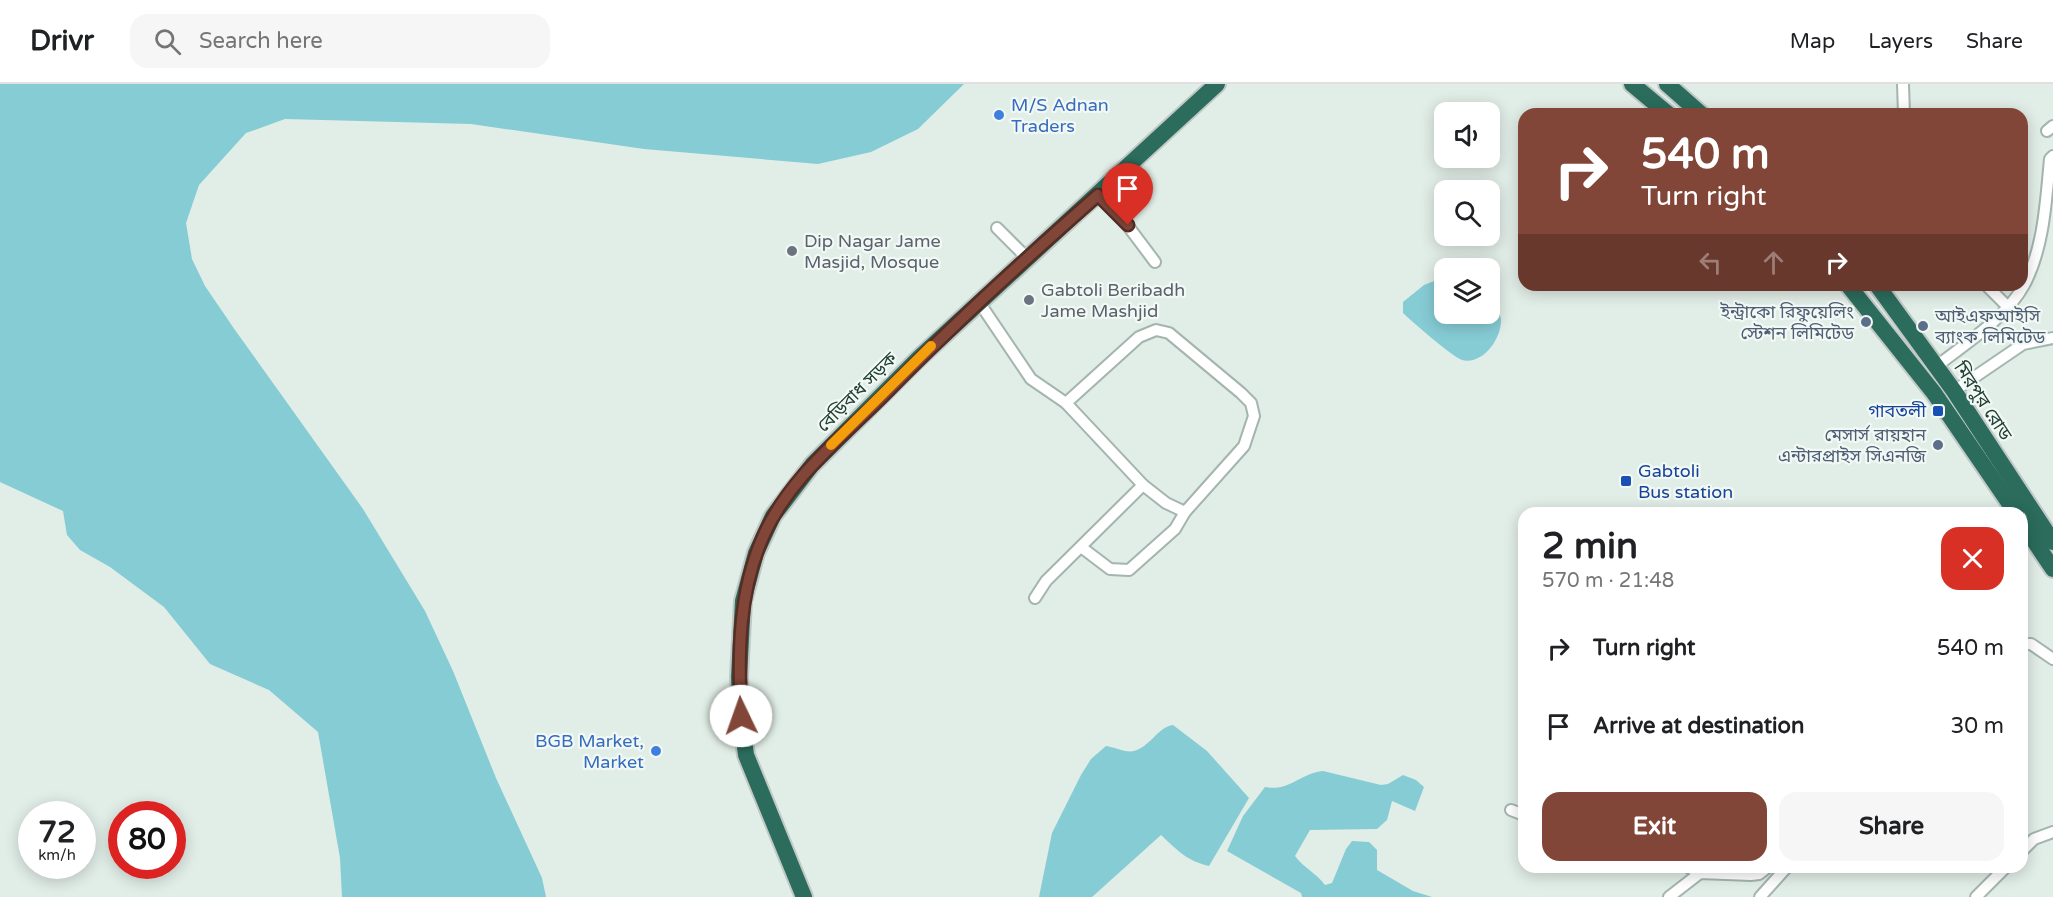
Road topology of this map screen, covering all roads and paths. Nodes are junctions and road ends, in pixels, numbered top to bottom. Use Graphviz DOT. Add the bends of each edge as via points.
graph roads {
  1 [pos="1217,84"];
  2 [pos="1632,84"];
  3 [pos="1667,84"];
  4 [pos="1903,84"];
  5 [pos="1661,108"];
  6 [pos="1694,108"];
  7 [pos="1904,108"];
  8 [pos="2053,156"];
  9 [pos="1098,195"];
  10 [pos="997,228"];
  11 [pos="1027,258"];
  12 [pos="1155,262"];
  13 [pos="2028,275"];
  14 [pos="1853,291"];
  15 [pos="1881,291"];
  16 [pos="1992,291"];
  17 [pos="2019,291"];
  18 [pos="979,302"];
  19 [pos="2007,306"];
  20 [pos="2053,338"];
  21 [pos="1937,366"];
  22 [pos="1954,391"];
  23 [pos="1066,404"];
  24 [pos="1143,485"];
  25 [pos="2012,507"];
  26 [pos="1185,512"];
  27 [pos="2028,532"];
  28 [pos="2053,542"];
  29 [pos="1081,547"];
  30 [pos="2053,569"];
  31 [pos="1035,598"];
  32 [pos="2028,644"];
  33 [pos="2053,659"];
  34 [pos="1511,810"];
  35 [pos="1518,813"];
  36 [pos="2053,832"];
  37 [pos="2028,845"];
  38 [pos="1700,873"];
  39 [pos="1760,873"];
  40 [pos="1781,873"];
  41 [pos="2000,873"];
  42 [pos="804,897"];
  43 [pos="1669,897"];
  44 [pos="1760,897"];
  45 [pos="1976,897"];
  1 -- 9 [label="highway, বেড়িবাধ সড়ক"];
  2 -- 5 [label="highway"];
  3 -- 6 [label="highway"];
  4 -- 7 [label="street"];
  8 -- 13 [label="street" via="2037,255"];
  9 -- 11 [label="highway, বেড়িবাধ সড়ক"];
  9 -- 12 [label="street" via="1128,225"];
  10 -- 11 [label="street"];
  11 -- 18 [label="highway, বেড়িবাধ সড়ক"];
  14 -- 25 [label="highway, মিরপুর রোড" via="1934,393"];
  15 -- 21 [label="highway, মিরপুর রোড"];
  16 -- 19 [label="street"];
  17 -- 19 [label="street"];
  18 -- 23 [label="street" via="1031,379"];
  18 -- 42 [label="highway, বেড়িবাধ সড়ক" via="812,465 773,516 748,577 739,677 746,755"];
  19 -- 21 [label="street"];
  20 -- 22 [label="street" via="2023,344"];
  21 -- 22 [label="highway, মিরপুর রোড"];
  22 -- 28 [label="highway, মিরপুর রোড"];
  23 -- 24 [label="street"];
  23 -- 26 [label="street" via="1139,337 1155,330 1169,333 1241,393 1251,403 1254,416 1244,446"];
  24 -- 26 [label="street" via="1166,504"];
  24 -- 29 [label="street"];
  26 -- 29 [label="street" via="1175,529 1130,570 1110,569"];
  27 -- 30 [label="highway"];
  29 -- 31 [label="street" via="1046,581"];
  32 -- 33 [label="street"];
  34 -- 35 [label="street"];
  36 -- 37 [label="street"];
  38 -- 39 [label="street"];
  38 -- 43 [label="street"];
  40 -- 44 [label="street"];
  41 -- 45 [label="street"];
}
